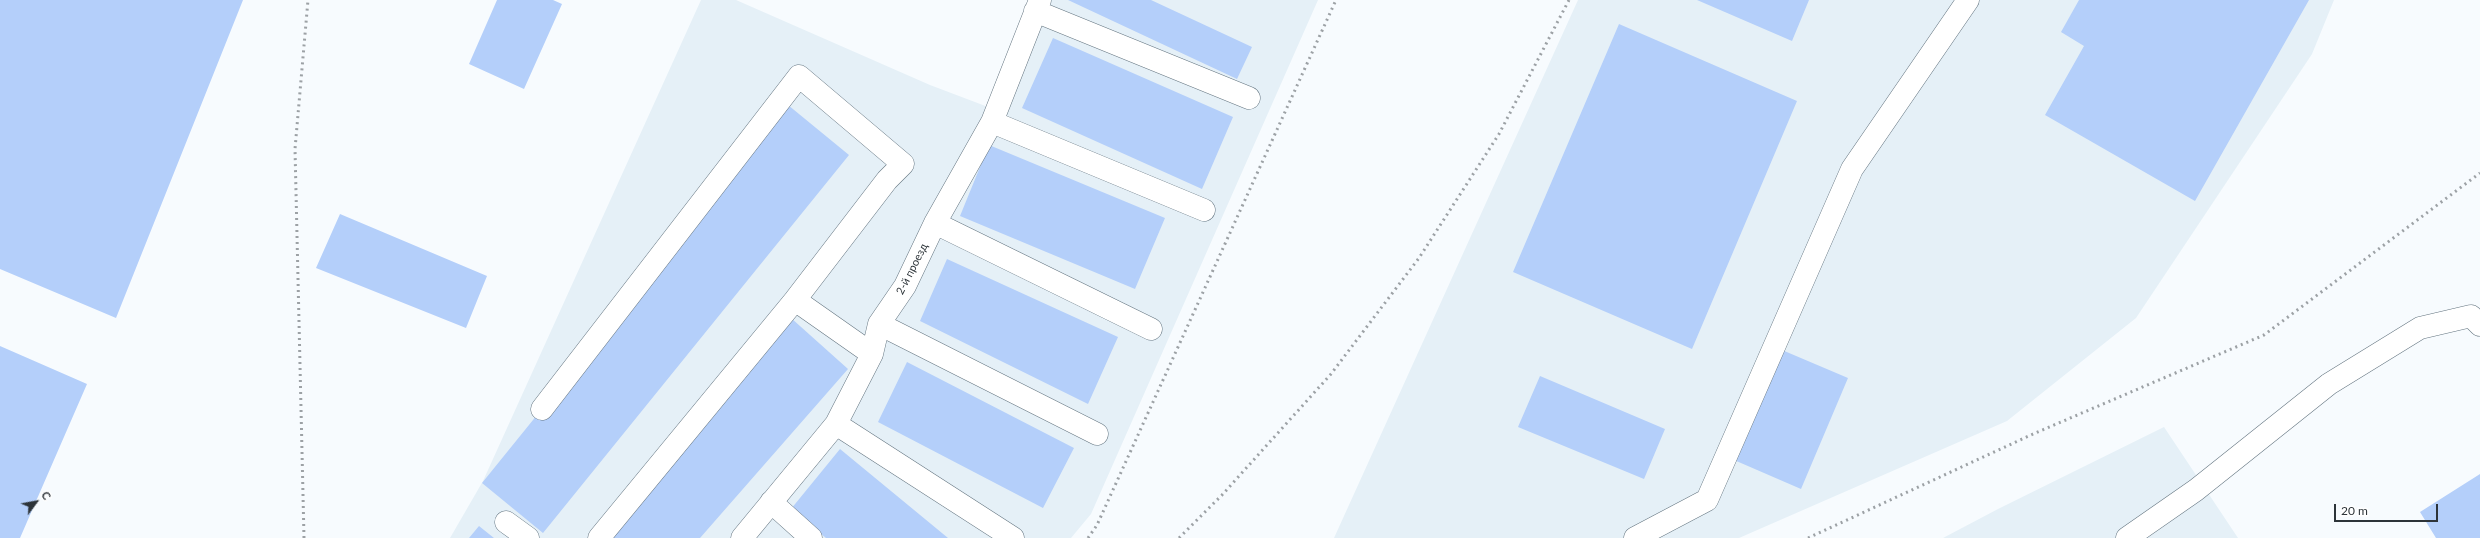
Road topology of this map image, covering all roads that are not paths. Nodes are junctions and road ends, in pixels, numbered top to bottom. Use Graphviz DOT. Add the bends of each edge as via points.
graph roads {
  1 [pos="1968,0"];
  2 [pos="1038,5"];
  3 [pos="1249,98"];
  4 [pos="992,122"];
  5 [pos="1204,210"];
  6 [pos="935,223"];
  7 [pos="795,300"];
  8 [pos="879,324"];
  9 [pos="2480,325"];
  10 [pos="1150,329"];
  11 [pos="872,354"];
  12 [pos="542,409"];
  13 [pos="836,424"];
  14 [pos="1097,434"];
  15 [pos="771,502"];
  16 [pos="506,522"];
  17 [pos="528,538"];
  18 [pos="599,538"];
  19 [pos="742,538"];
  20 [pos="811,538"];
  21 [pos="1013,538"];
  22 [pos="1636,538"];
  23 [pos="2127,538"];
  1 -- 22 [label="street" via="1852,169 1707,500"];
  2 -- 3 [label="street"];
  2 -- 4 [label="street, 2-й проезд"];
  4 -- 5 [label="street"];
  4 -- 6 [label="street, 2-й проезд"];
  6 -- 8 [label="street, 2-й проезд" via="905,286"];
  6 -- 10 [label="street"];
  7 -- 11 [label="street"];
  7 -- 12 [label="street" via="887,180 903,164 799,76"];
  7 -- 18 [label="street"];
  8 -- 11 [label="street, 2-й проезд"];
  8 -- 14 [label="street"];
  9 -- 23 [label="street" via="2471,316 2420,328 2329,384 2196,490"];
  11 -- 13 [label="street, 2-й проезд"];
  13 -- 15 [label="street, 2-й проезд"];
  13 -- 21 [label="street"];
  15 -- 19 [label="street, 2-й проезд"];
  15 -- 20 [label="street"];
  16 -- 17 [label="street"];
}
